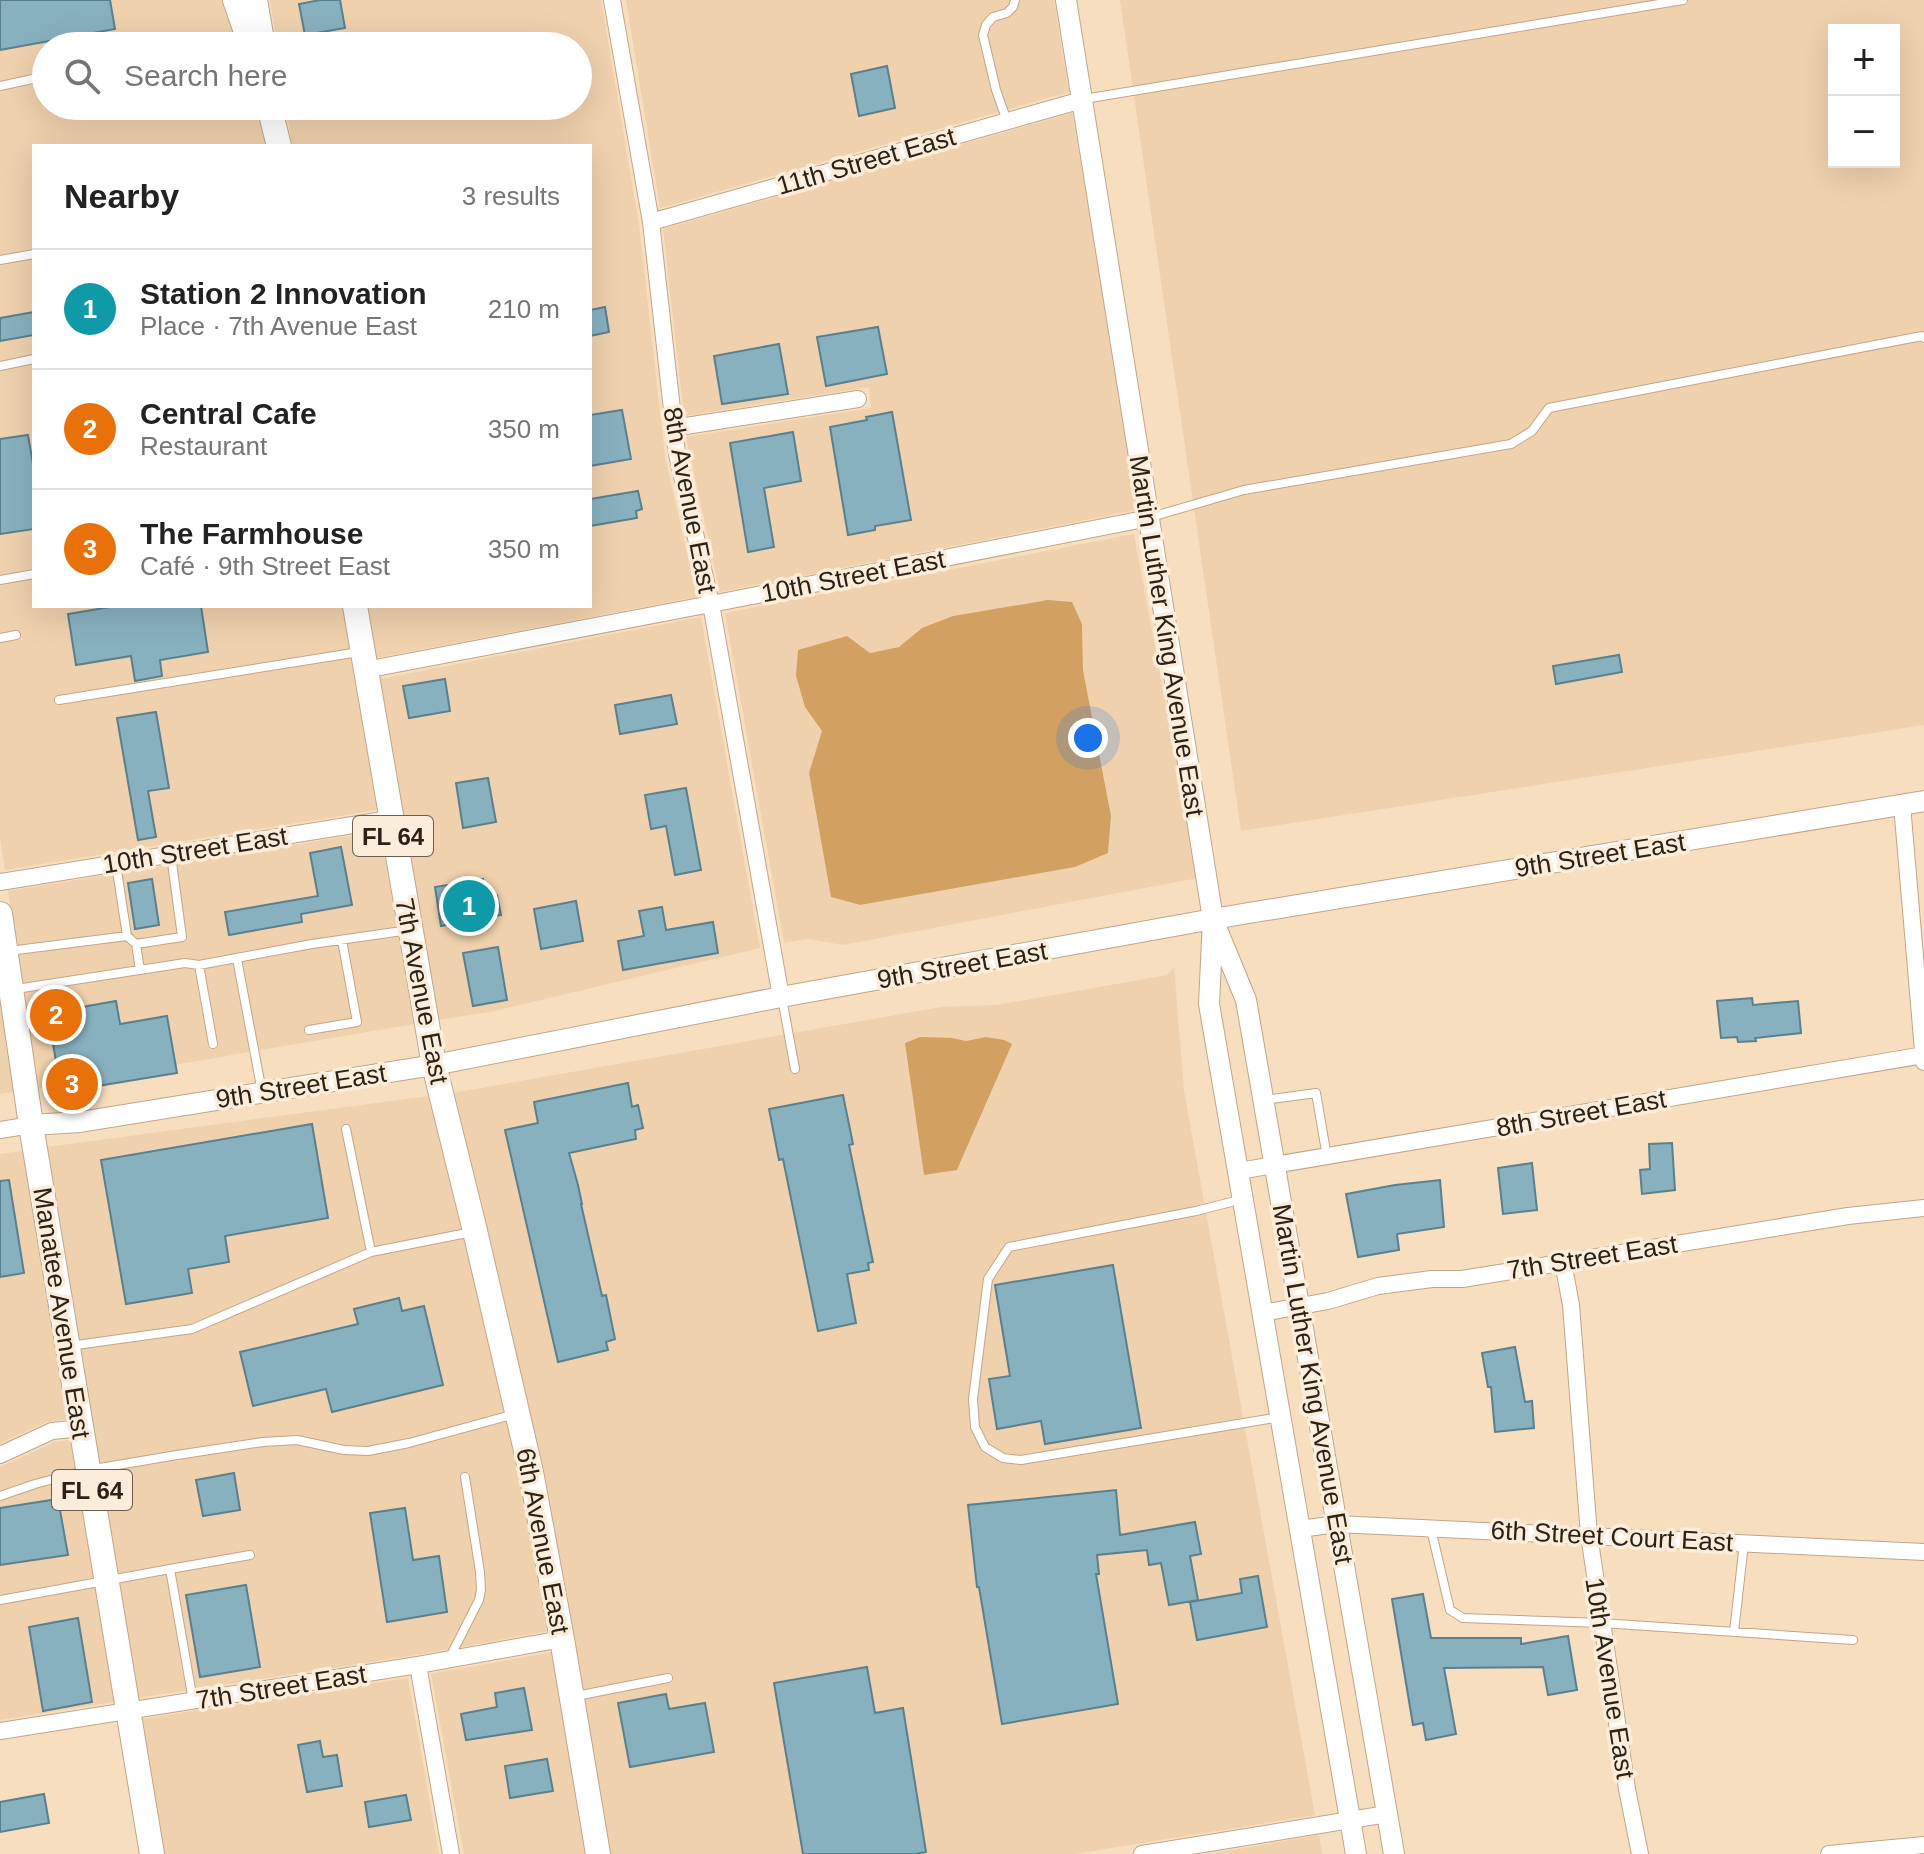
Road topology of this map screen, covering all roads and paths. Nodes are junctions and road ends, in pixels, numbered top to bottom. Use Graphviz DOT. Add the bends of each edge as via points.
graph roads {
  1 [pos="235,0"];
  2 [pos="257,0"];
  3 [pos="612,0"];
  4 [pos="1015,0"];
  5 [pos="1066,0"];
  6 [pos="1683,0"];
  7 [pos="252,32"];
  8 [pos="256,32"];
  9 [pos="32,79"];
  10 [pos="0,86"];
  11 [pos="1082,100"];
  12 [pos="275,120"];
  13 [pos="1007,121"];
  14 [pos="280,144"];
  15 [pos="651,222"];
  16 [pos="32,254"];
  17 [pos="0,260"];
  18 [pos="1924,338"];
  19 [pos="32,359"];
  20 [pos="0,366"];
  21 [pos="858,399"];
  22 [pos="673,428"];
  23 [pos="1149,518"];
  24 [pos="32,574"];
  25 [pos="0,580"];
  26 [pos="711,604"];
  27 [pos="355,608"];
  28 [pos="16,635"];
  29 [pos="0,638"];
  30 [pos="364,661"];
  31 [pos="59,700"];
  32 [pos="1924,801"];
  33 [pos="1902,805"];
  34 [pos="390,819"];
  35 [pos="171,854"];
  36 [pos="116,863"];
  37 [pos="0,882"];
  38 [pos="0,914"];
  39 [pos="1213,919"];
  40 [pos="410,930"];
  41 [pos="127,936"];
  42 [pos="342,940"];
  43 [pos="136,944"];
  44 [pos="6,951"];
  45 [pos="237,959"];
  46 [pos="199,965"];
  47 [pos="140,970"];
  48 [pos="12,990"];
  49 [pos="781,997"];
  50 [pos="309,1030"];
  51 [pos="213,1044"];
  52 [pos="1924,1055"];
  53 [pos="1924,1064"];
  54 [pos="434,1065"];
  55 [pos="795,1069"];
  56 [pos="262,1092"];
  57 [pos="1264,1100"];
  58 [pos="31,1125"];
  59 [pos="346,1129"];
  60 [pos="0,1130"];
  61 [pos="1327,1157"];
  62 [pos="1275,1165"];
  63 [pos="1239,1171"];
  64 [pos="1243,1199"];
  65 [pos="1924,1208"];
  66 [pos="475,1231"];
  67 [pos="371,1252"];
  68 [pos="1563,1262"];
  69 [pos="1300,1306"];
  70 [pos="1263,1313"];
  71 [pos="68,1346"];
  72 [pos="517,1413"];
  73 [pos="1281,1417"];
  74 [pos="82,1428"];
  75 [pos="0,1455"];
  76 [pos="88,1470"];
  77 [pos="465,1477"];
  78 [pos="0,1496"];
  79 [pos="1337,1524"];
  80 [pos="1431,1528"];
  81 [pos="1300,1529"];
  82 [pos="1589,1535"];
  83 [pos="1744,1543"];
  84 [pos="1924,1552"];
  85 [pos="250,1555"];
  86 [pos="170,1569"];
  87 [pos="107,1581"];
  88 [pos="0,1600"];
  89 [pos="1602,1623"];
  90 [pos="1734,1632"];
  91 [pos="562,1639"];
  92 [pos="1853,1640"];
  93 [pos="448,1660"];
  94 [pos="418,1665"];
  95 [pos="668,1678"];
  96 [pos="571,1697"];
  97 [pos="193,1701"];
  98 [pos="128,1711"];
  99 [pos="0,1731"];
  100 [pos="1387,1814"];
  101 [pos="1350,1821"];
  102 [pos="1924,1845"];
  103 [pos="1201,1850"];
  104 [pos="152,1854"];
  105 [pos="451,1854"];
  106 [pos="598,1854"];
  107 [pos="1142,1854"];
  108 [pos="1356,1854"];
  109 [pos="1394,1854"];
  110 [pos="1640,1854"];
  111 [pos="1829,1854"];
  1 -- 7 [label="main road"];
  2 -- 8 [label="street"];
  3 -- 15 [label="street, 8th Avenue East"];
  4 -- 13 [label="lane" via="1007,13 993,17 983,35"];
  5 -- 11 [label="street, Martin Luther King Avenue East"];
  6 -- 11 [label="lane"];
  9 -- 10 [label="lane"];
  11 -- 13 [label="street, 11th Street East"];
  11 -- 23 [label="street, Martin Luther King Avenue East"];
  12 -- 14 [label="main road"];
  13 -- 15 [label="street, 11th Street East"];
  15 -- 22 [label="street, 8th Avenue East"];
  16 -- 17 [label="lane"];
  18 -- 23 [label="lane, 10th Street East" via="1549,408 1532,431 1511,444 1244,490"];
  19 -- 20 [label="lane"];
  21 -- 22 [label="street"];
  22 -- 26 [label="street, 8th Avenue East"];
  23 -- 26 [label="street, 10th Street East"];
  23 -- 39 [label="street, Martin Luther King Avenue East"];
  24 -- 25 [label="lane"];
  26 -- 30 [label="street, 10th Street East"];
  26 -- 49 [label="street, 8th Avenue East"];
  27 -- 30 [label="main road, 7th Avenue East / FL 64"];
  28 -- 29 [label="lane"];
  30 -- 31 [label="lane"];
  30 -- 34 [label="main road, 7th Avenue East / FL 64"];
  32 -- 33 [label="street, 9th Street East"];
  33 -- 39 [label="street, 9th Street East"];
  33 -- 52 [label="street"];
  34 -- 35 [label="street, 10th Street East"];
  34 -- 40 [label="main road, 7th Avenue East / FL 64"];
  35 -- 36 [label="street, 10th Street East"];
  35 -- 43 [label="lane" via="182,937"];
  36 -- 37 [label="street, 10th Street East"];
  36 -- 41 [label="lane"];
  38 -- 44 [label="main road, Manatee Avenue East / FL 64"];
  39 -- 49 [label="street, 9th Street East"];
  39 -- 57 [label="street, Martin Luther King Avenue East" via="1246,1000"];
  39 -- 63 [label="street, Martin Luther King Avenue East" via="1209,1004"];
  40 -- 42 [label="lane"];
  40 -- 54 [label="main road, 7th Avenue East / FL 64"];
  41 -- 43 [label="lane"];
  41 -- 44 [label="lane"];
  42 -- 45 [label="lane"];
  42 -- 50 [label="lane" via="357,1022"];
  43 -- 47 [label="lane"];
  44 -- 48 [label="main road, Manatee Avenue East / FL 64"];
  45 -- 46 [label="lane"];
  45 -- 56 [label="lane"];
  46 -- 47 [label="lane"];
  46 -- 51 [label="lane"];
  47 -- 48 [label="lane"];
  48 -- 58 [label="main road, Manatee Avenue East / FL 64" via="12,1022"];
  49 -- 54 [label="street, 9th Street East"];
  49 -- 55 [label="lane"];
  52 -- 53 [label="street"];
  52 -- 61 [label="street, 8th Street East"];
  54 -- 56 [label="street, 9th Street East"];
  54 -- 66 [label="main road, 7th Avenue East / FL 64"];
  56 -- 58 [label="street, 9th Street East"];
  57 -- 61 [label="lane" via="1316,1093"];
  57 -- 62 [label="street, Martin Luther King Avenue East"];
  58 -- 60 [label="street, 9th Street East"];
  58 -- 71 [label="main road, Manatee Avenue East / FL 64"];
  59 -- 67 [label="lane"];
  61 -- 62 [label="street, 8th Street East"];
  62 -- 63 [label="street, 8th Street East"];
  62 -- 69 [label="street, Martin Luther King Avenue East"];
  63 -- 64 [label="street, Martin Luther King Avenue East"];
  64 -- 70 [label="street, Martin Luther King Avenue East"];
  64 -- 73 [label="lane" via="1009,1247 988,1279 973,1399 975,1427 985,1447 1003,1458 1021,1460"];
  65 -- 68 [label="street, 7th Street East"];
  66 -- 67 [label="lane"];
  66 -- 72 [label="main road, 6th Avenue East / FL 64"];
  67 -- 71 [label="lane" via="192,1329"];
  68 -- 69 [label="street, 7th Street East" via="1378,1286"];
  68 -- 82 [label="street, 10th Avenue East"];
  69 -- 70 [label="street, 7th Street East"];
  69 -- 79 [label="street, Martin Luther King Avenue East"];
  70 -- 73 [label="street, Martin Luther King Avenue East"];
  71 -- 74 [label="main road, Manatee Avenue East / FL 64"];
  72 -- 76 [label="lane" via="368,1451 274,1441"];
  72 -- 91 [label="main road, 6th Avenue East / FL 64"];
  73 -- 81 [label="street, Martin Luther King Avenue East"];
  74 -- 75 [label="street" via="52,1431"];
  74 -- 76 [label="main road, Manatee Avenue East / FL 64"];
  76 -- 78 [label="lane"];
  76 -- 87 [label="main road, Manatee Avenue East / FL 64"];
  77 -- 93 [label="lane" via="481,1590"];
  79 -- 80 [label="street, 6th Street Court East"];
  79 -- 81 [label="street, 6th Street Court East"];
  79 -- 100 [label="street, Martin Luther King Avenue East"];
  80 -- 82 [label="street, 6th Street Court East"];
  80 -- 89 [label="lane" via="1450,1610 1463,1618"];
  81 -- 101 [label="street, Martin Luther King Avenue East"];
  82 -- 83 [label="street, 6th Street Court East"];
  82 -- 89 [label="street, 10th Avenue East"];
  83 -- 84 [label="street, 6th Street Court East"];
  83 -- 90 [label="lane"];
  85 -- 86 [label="lane"];
  86 -- 87 [label="lane"];
  86 -- 97 [label="lane"];
  87 -- 88 [label="lane"];
  87 -- 98 [label="main road, Manatee Avenue East / FL 64"];
  89 -- 90 [label="lane"];
  89 -- 110 [label="street, 10th Avenue East"];
  90 -- 92 [label="lane"];
  91 -- 93 [label="street, 7th Street East"];
  91 -- 96 [label="main road, 6th Avenue East / FL 64"];
  93 -- 94 [label="street, 7th Street East"];
  94 -- 97 [label="street, 7th Street East"];
  94 -- 105 [label="street"];
  95 -- 96 [label="lane"];
  96 -- 106 [label="main road, 6th Avenue East / FL 64"];
  97 -- 98 [label="street, 7th Street East"];
  98 -- 99 [label="street, 7th Street East"];
  98 -- 104 [label="main road, Manatee Avenue East / FL 64"];
  100 -- 101 [label="street"];
  100 -- 109 [label="street, Martin Luther King Avenue East"];
  101 -- 103 [label="street"];
  101 -- 108 [label="street, Martin Luther King Avenue East"];
  102 -- 111 [label="street"];
  103 -- 107 [label="street"];
}
